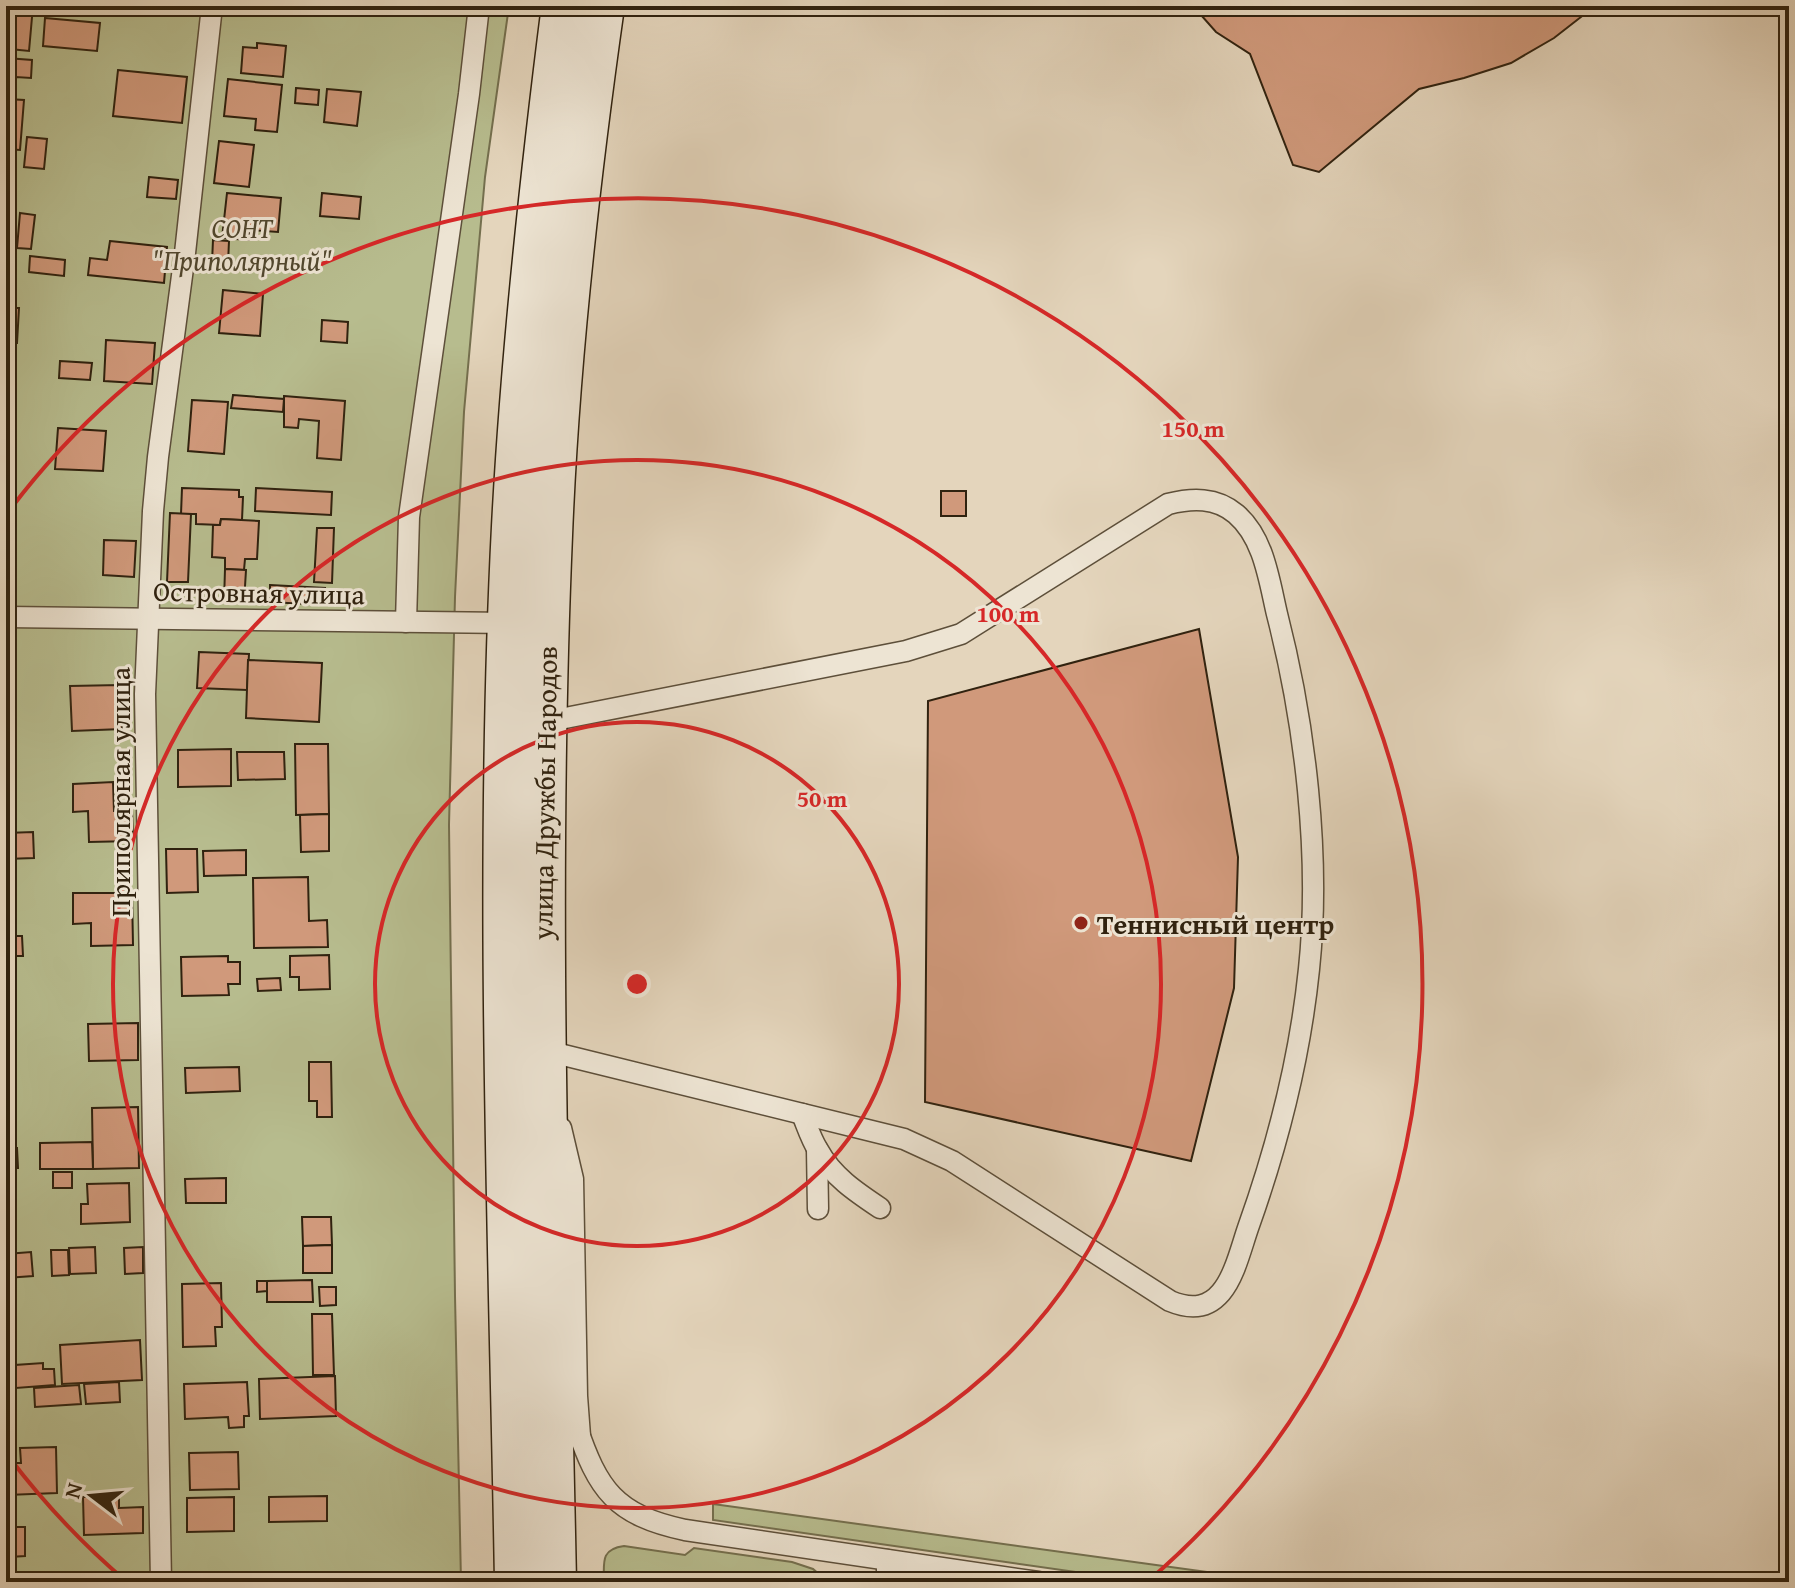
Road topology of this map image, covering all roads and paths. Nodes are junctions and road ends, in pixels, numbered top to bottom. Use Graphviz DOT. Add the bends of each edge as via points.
graph roads {
  1 [pos="212,6"];
  2 [pos="479,6"];
  3 [pos="564,6"];
  4 [pos="602,6"];
  5 [pos="6,617"];
  6 [pos="148,619"];
  7 [pos="406,622"];
  8 [pos="511,623"];
  9 [pos="545,722"];
  10 [pos="543,1050"];
  11 [pos="802,1114"];
  12 [pos="817,1149"];
  13 [pos="880,1208"];
  14 [pos="818,1209"];
  15 [pos="549,1346"];
  16 [pos="580,1436"];
  17 [pos="887,1560"];
  18 [pos="161,1582"];
  19 [pos="517,1582"];
  20 [pos="554,1582"];
  21 [pos="887,1582"];
  22 [pos="1032,1582"];
  1 -- 6 [label="lane, Приполярная улица" via="158,457"];
  2 -- 7 [label="lane" via="409,517"];
  3 -- 8 [label="main road, улица Дружбы Народов" via="532,292"];
  4 -- 9 [label="main road, улица Дружбы Народов" via="582,147 557,413"];
  5 -- 6 [label="lane, Островная улица"];
  6 -- 7 [label="lane, Островная улица"];
  6 -- 18 [label="lane, Приполярная улица" via="146,830"];
  7 -- 8 [label="lane, Островная улица"];
  8 -- 19 [label="main road, улица Дружбы Народов" via="505,838"];
  9 -- 10 [label="main road, улица Дружбы Народов"];
  9 -- 11 [label="lane" via="906,651 961,634 1168,504 1188,499 1223,505 1251,531 1287,652 1300,729 1312,850 1312,915 1310,967 1285,1110 1229,1284 1215,1299 1182,1306 952,1161 904,1139"];
  10 -- 11 [label="lane"];
  10 -- 15 [label="main road, улица Дружбы Народов"];
  10 -- 16 [label="lane" via="573,1179"];
  11 -- 12 [label="lane"];
  12 -- 13 [label="lane" via="833,1172"];
  12 -- 14 [label="lane"];
  15 -- 16 [label="lane"];
  15 -- 20 [label="main road, улица Дружбы Народов"];
  16 -- 17 [label="lane" via="608,1493 648,1521"];
  17 -- 21 [label="lane"];
  17 -- 22 [label="lane"];
}
